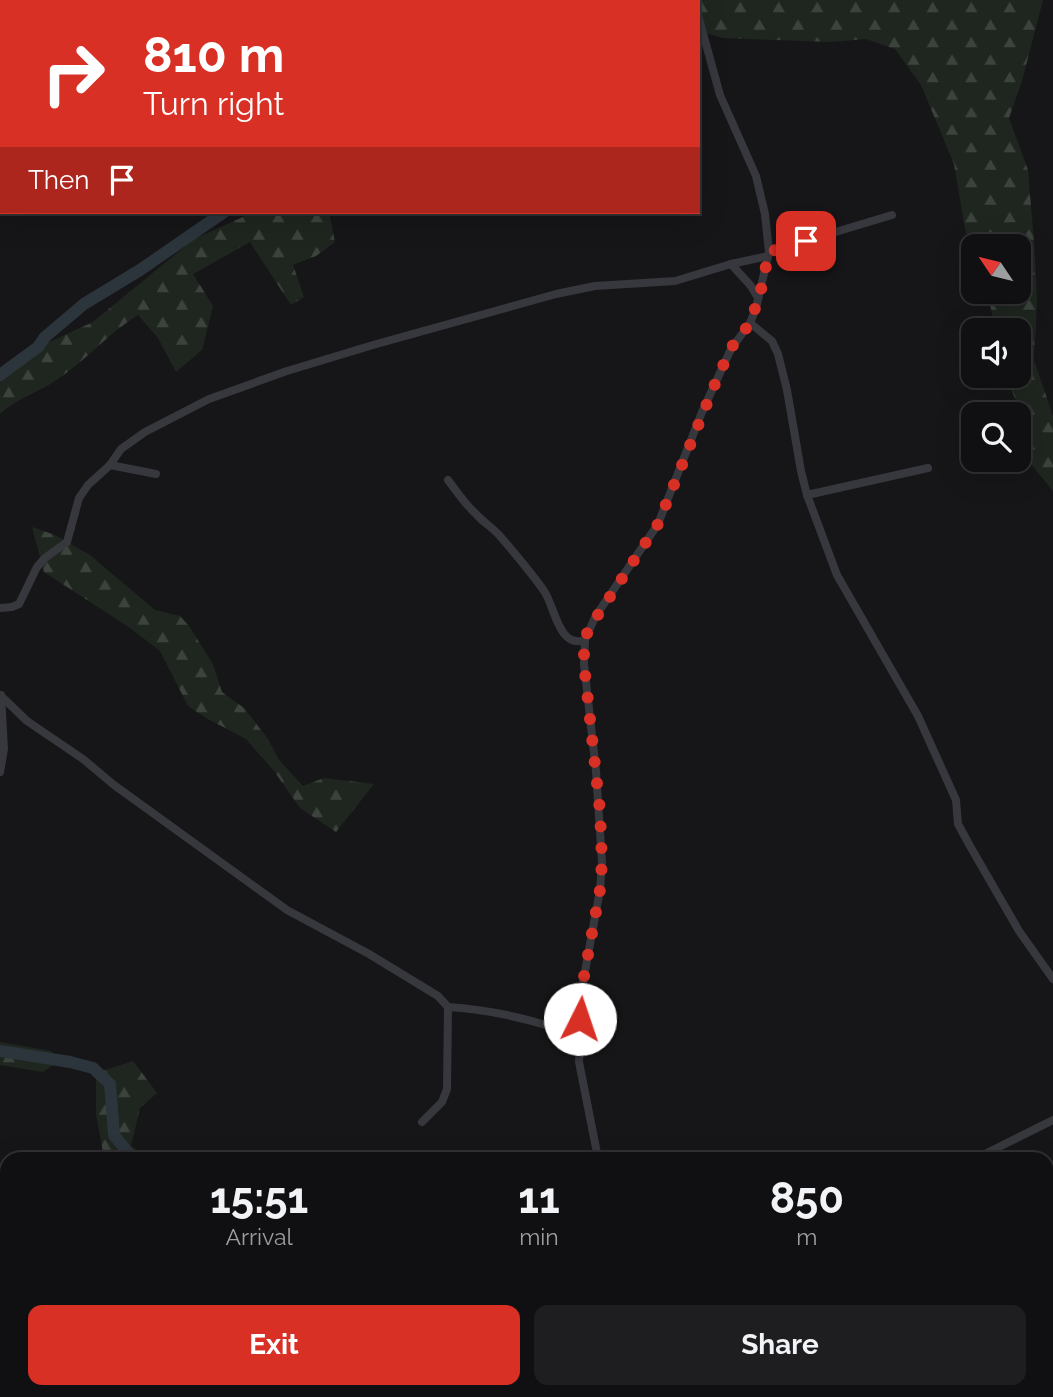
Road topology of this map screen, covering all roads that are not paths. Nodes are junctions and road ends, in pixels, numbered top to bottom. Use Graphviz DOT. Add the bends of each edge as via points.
graph roads {
  1 [pos="700,22"];
  2 [pos="892,215"];
  3 [pos="768,254"];
  4 [pos="731,264"];
  5 [pos="756,308"];
  6 [pos="750,323"];
  7 [pos="110,465"];
  8 [pos="928,468"];
  9 [pos="156,474"];
  10 [pos="448,480"];
  11 [pos="807,495"];
  12 [pos="0,608"];
  13 [pos="585,640"];
  14 [pos="0,695"];
  15 [pos="0,772"];
  16 [pos="1053,979"];
  17 [pos="448,1007"];
  18 [pos="579,1036"];
  19 [pos="1053,1120"];
  20 [pos="422,1122"];
  21 [pos="597,1152"];
  22 [pos="989,1152"];
  1 -- 3 [label="street" via="720,95 756,176"];
  2 -- 3 [label="street"];
  3 -- 4 [label="street"];
  3 -- 5 [label="street"];
  4 -- 5 [label="street" via="759,296"];
  4 -- 7 [label="street" via="675,281 574,289 287,371 185,410 130,441"];
  5 -- 6 [label="street"];
  6 -- 11 [label="street" via="772,341 778,354"];
  6 -- 13 [label="street" via="731,348 658,524 595,617"];
  7 -- 9 [label="street"];
  7 -- 12 [label="street" via="79,498 67,542 37,567 19,604"];
  8 -- 11 [label="street"];
  10 -- 13 [label="street" via="546,594 566,636"];
  11 -- 16 [label="street" via="845,592 918,716 956,800 958,824 1003,905"];
  13 -- 18 [label="street" via="602,862"];
  14 -- 15 [label="street" via="4,749"];
  14 -- 17 [label="street" via="27,721 288,910 369,954 438,996"];
  17 -- 18 [label="street" via="502,1012"];
  17 -- 20 [label="street" via="447,1089 442,1102"];
  18 -- 21 [label="street" via="579,1070"];
  19 -- 22 [label="street"];
}
